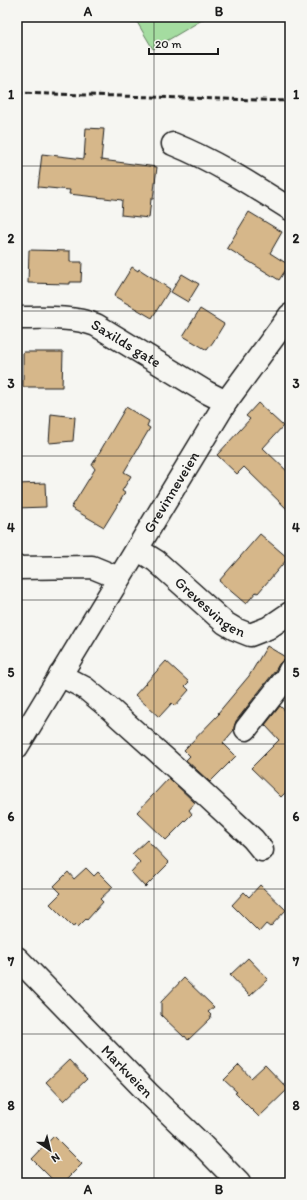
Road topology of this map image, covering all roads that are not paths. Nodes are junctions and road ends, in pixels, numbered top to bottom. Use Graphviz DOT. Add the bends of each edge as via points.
graph roads {
  1 [pos="174,144"];
  2 [pos="290,209"];
  3 [pos="290,315"];
  4 [pos="17,318"];
  5 [pos="226,402"];
  6 [pos="137,548"];
  7 [pos="17,568"];
  8 [pos="119,578"];
  9 [pos="290,613"];
  10 [pos="290,670"];
  11 [pos="60,675"];
  12 [pos="246,729"];
  13 [pos="17,748"];
  14 [pos="262,850"];
  15 [pos="17,958"];
  16 [pos="239,1183"];
  1 -- 2 [label="street" via="235,174"];
  3 -- 5 [label="street, Grevinneveien"];
  4 -- 5 [label="street, Saxilds gate" via="78,320 96,325"];
  5 -- 6 [label="street, Grevinneveien"];
  6 -- 8 [label="street, Grevinneveien"];
  6 -- 9 [label="street, Grevesvingen" via="156,561 235,629 250,635 268,628"];
  7 -- 8 [label="street" via="92,567"];
  8 -- 11 [label="street, Grevinneveien"];
  10 -- 12 [label="street"];
  11 -- 13 [label="street, Grevinneveien"];
  11 -- 14 [label="street" via="85,688 109,708 204,793"];
  15 -- 16 [label="street, Markveien" via="148,1094"];
}
